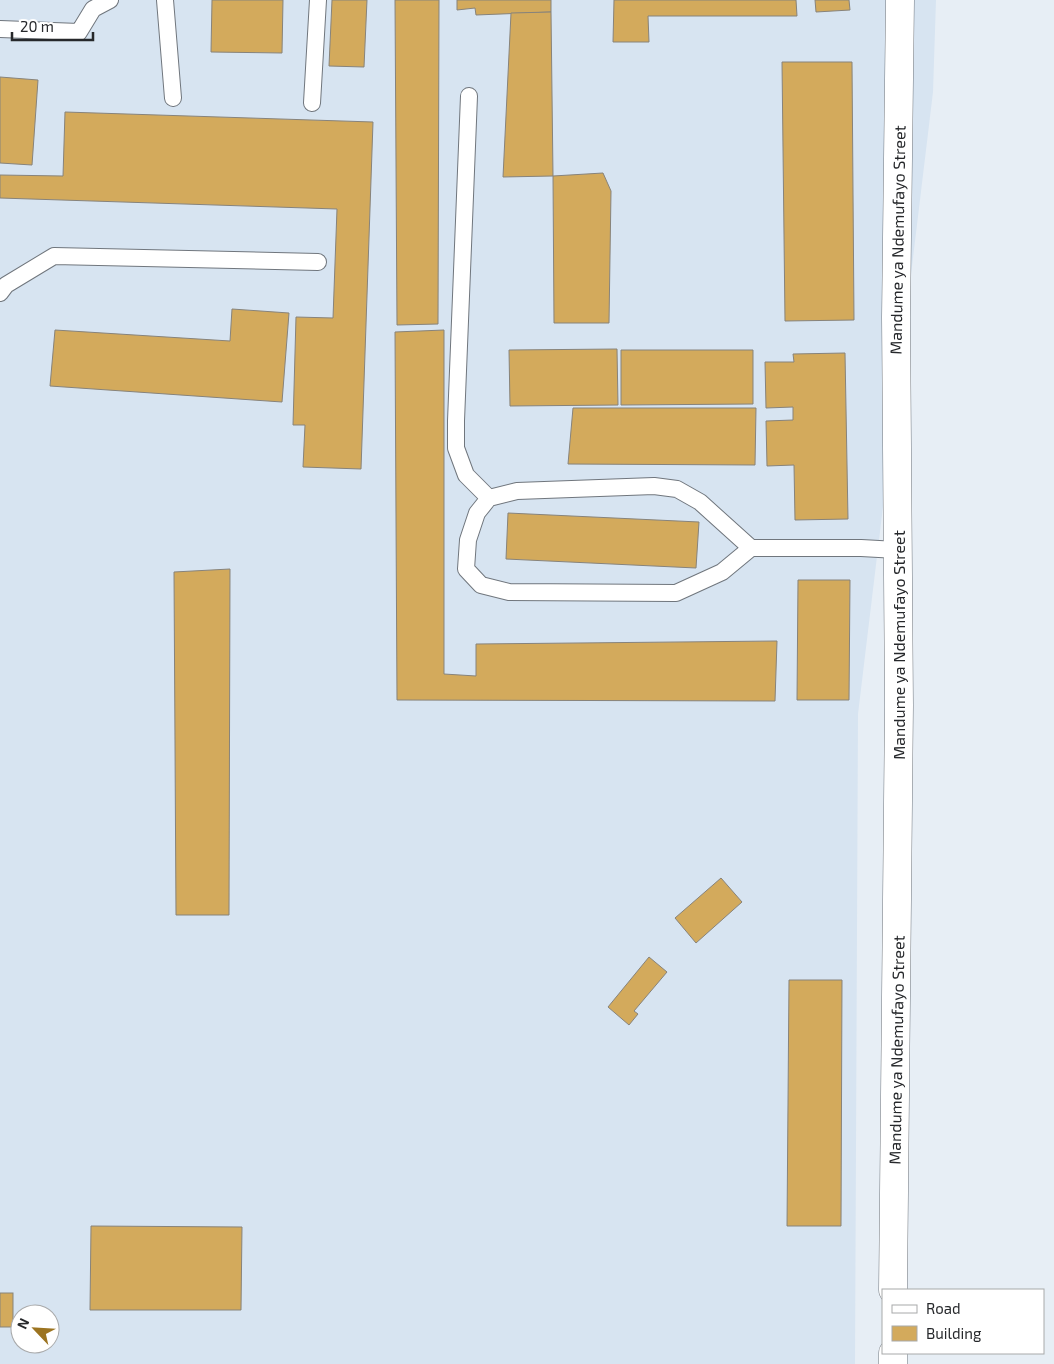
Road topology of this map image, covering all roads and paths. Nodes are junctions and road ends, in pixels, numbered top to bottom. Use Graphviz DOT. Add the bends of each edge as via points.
graph roads {
  1 [pos="110,0"];
  2 [pos="165,0"];
  3 [pos="318,0"];
  4 [pos="900,0"];
  5 [pos="0,29"];
  6 [pos="469,96"];
  7 [pos="173,98"];
  8 [pos="312,103"];
  9 [pos="318,262"];
  10 [pos="0,293"];
  11 [pos="489,498"];
  12 [pos="751,548"];
  13 [pos="897,550"];
  14 [pos="893,1289"];
  1 -- 5 [label="lane" via="93,9 79,32"];
  2 -- 7 [label="lane"];
  3 -- 8 [label="lane"];
  4 -- 13 [label="street, Mandume ya Ndemufayo Street"];
  6 -- 11 [label="lane" via="456,448 466,475"];
  9 -- 10 [label="lane" via="54,256 6,285"];
  11 -- 12 [label="lane" via="516,491 654,486 678,489 700,502"];
  11 -- 12 [label="lane" via="477,513 468,540 466,569 481,585 509,592 676,594 722,572"];
  12 -- 13 [label="lane"];
  13 -- 14 [label="street, Mandume ya Ndemufayo Street" via="899,750"];
}
